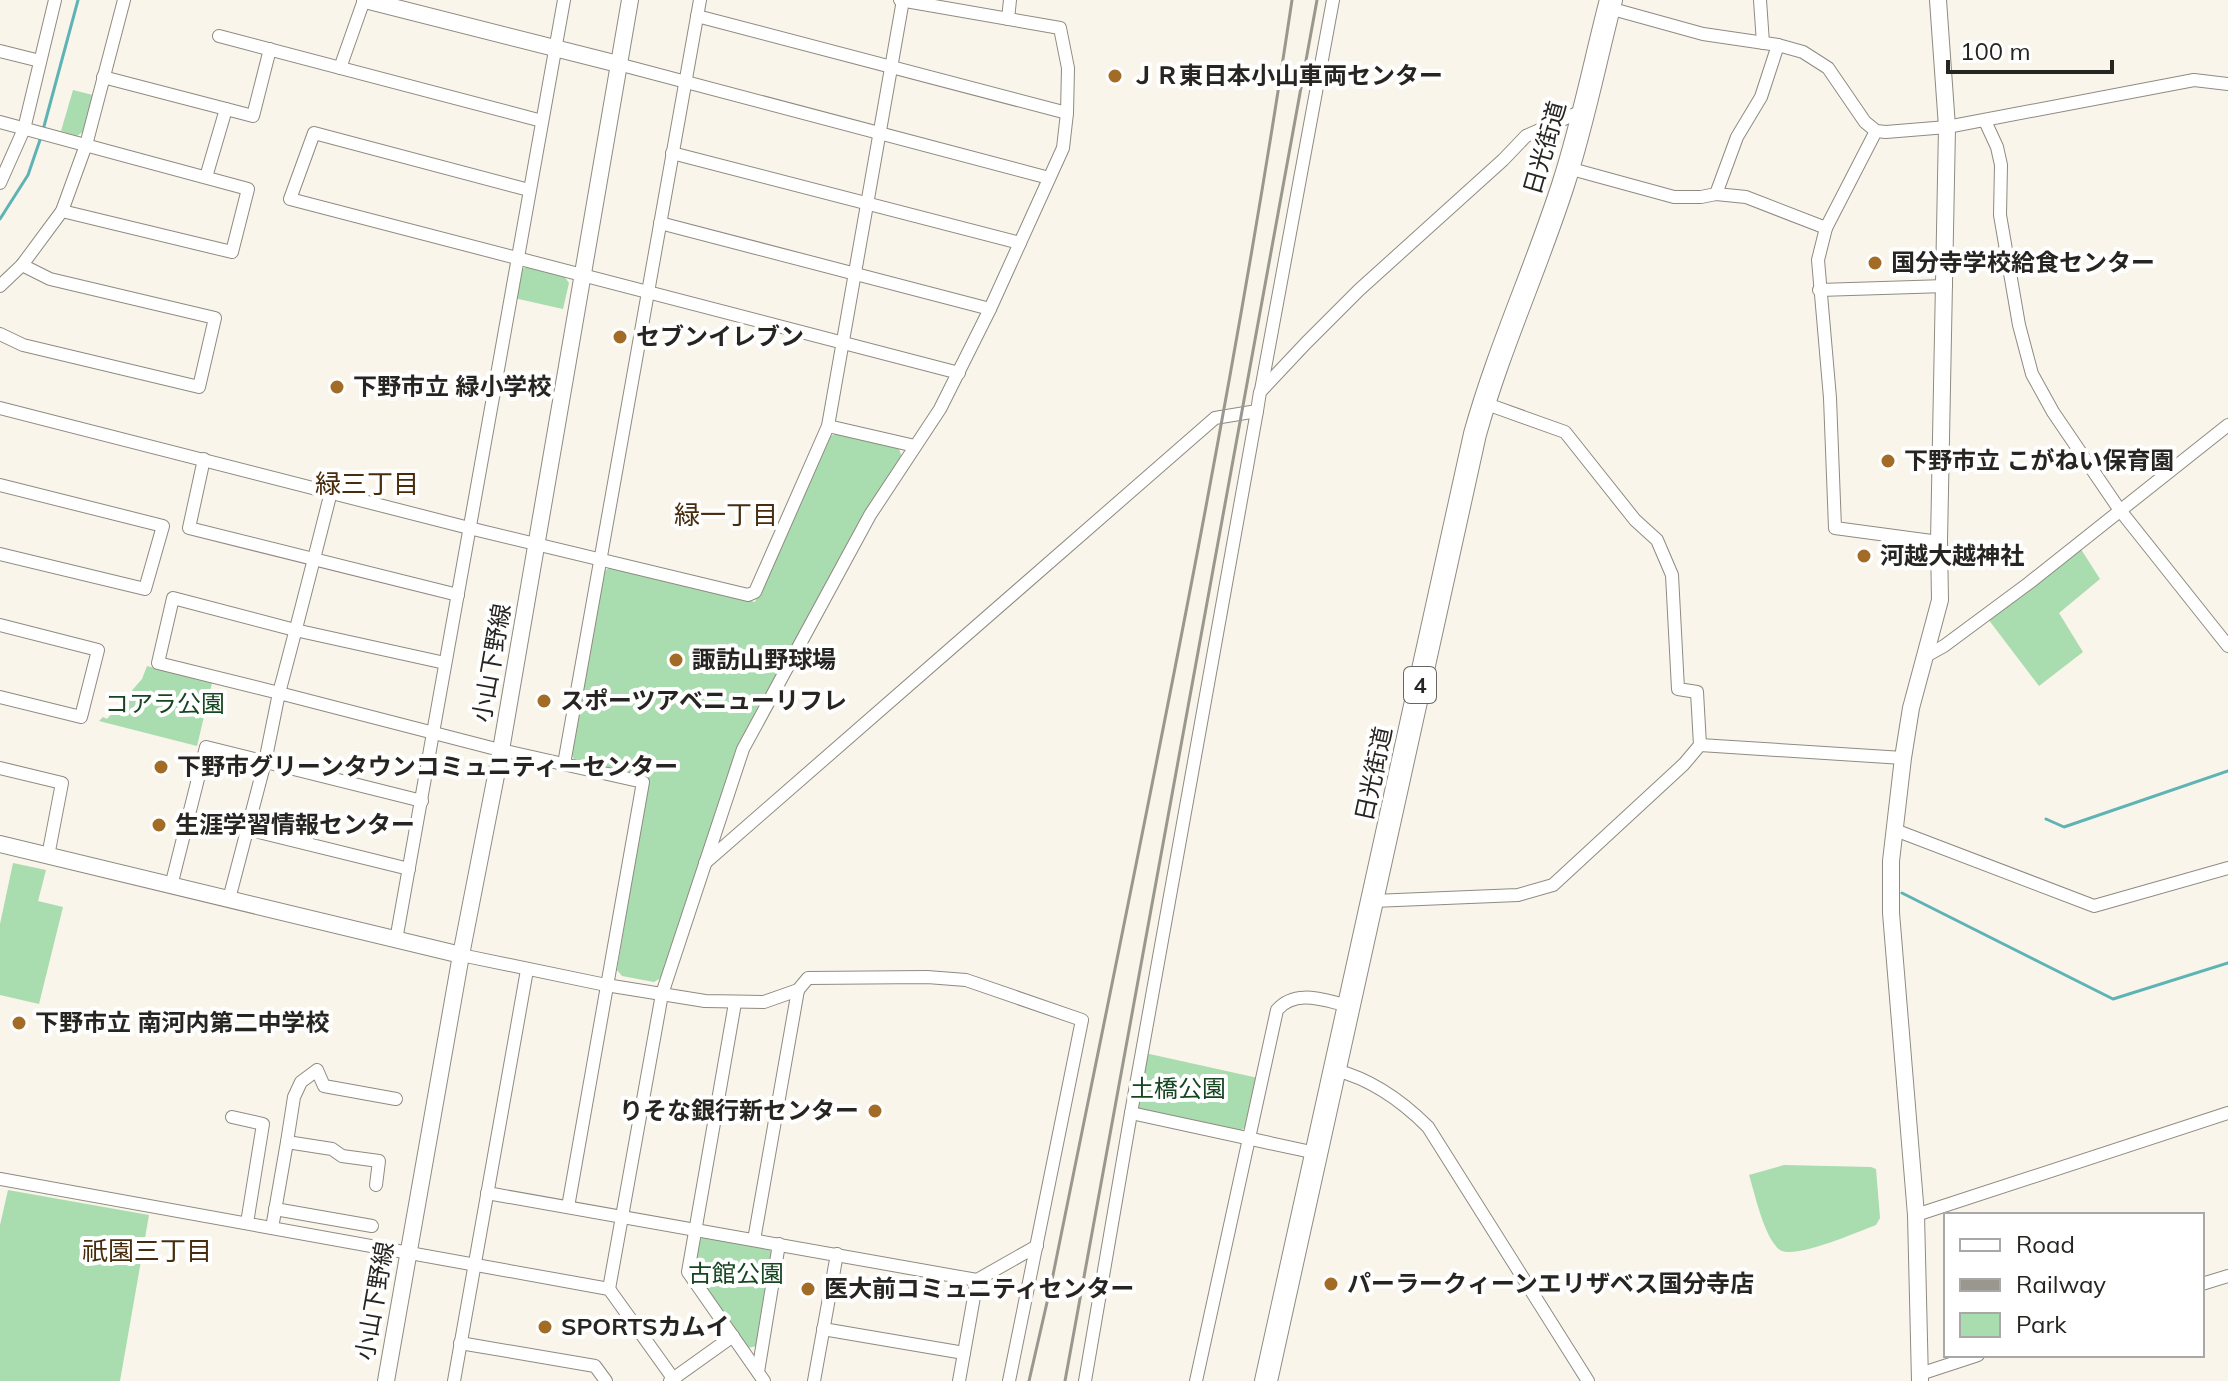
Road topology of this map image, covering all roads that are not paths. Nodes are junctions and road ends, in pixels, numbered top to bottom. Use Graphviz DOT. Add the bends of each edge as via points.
graph roads {
  1 [pos="55,0"];
  2 [pos="124,0"];
  3 [pos="365,0"];
  4 [pos="564,0"];
  5 [pos="630,0"];
  6 [pos="700,0"];
  7 [pos="902,0"];
  8 [pos="1010,0"];
  9 [pos="1333,0"];
  10 [pos="1760,0"];
  11 [pos="1938,0"];
  12 [pos="1610,4"];
  13 [pos="954,5"];
  14 [pos="697,16"];
  15 [pos="1008,19"];
  16 [pos="219,36"];
  17 [pos="1763,43"];
  18 [pos="1778,45"];
  19 [pos="555,48"];
  20 [pos="270,49"];
  21 [pos="0,51"];
  22 [pos="40,61"];
  23 [pos="618,64"];
  24 [pos="891,67"];
  25 [pos="340,68"];
  26 [pos="103,77"];
  27 [pos="685,82"];
  28 [pos="2228,84"];
  29 [pos="226,109"];
  30 [pos="1584,110"];
  31 [pos="1067,113"];
  32 [pos="542,121"];
  33 [pos="1985,121"];
  34 [pos="0,122"];
  35 [pos="1947,127"];
  36 [pos="24,129"];
  37 [pos="1876,131"];
  38 [pos="880,133"];
  39 [pos="86,145"];
  40 [pos="672,153"];
  41 [pos="1568,168"];
  42 [pos="206,177"];
  43 [pos="1049,178"];
  44 [pos="0,183"];
  45 [pos="529,190"];
  46 [pos="1716,194"];
  47 [pos="867,204"];
  48 [pos="62,211"];
  49 [pos="660,223"];
  50 [pos="1826,228"];
  51 [pos="1020,243"];
  52 [pos="518,256"];
  53 [pos="22,265"];
  54 [pos="854,272"];
  55 [pos="583,276"];
  56 [pos="0,286"];
  57 [pos="1946,286"];
  58 [pos="1819,290"];
  59 [pos="647,292"];
  60 [pos="990,309"];
  61 [pos="0,334"];
  62 [pos="842,343"];
  63 [pos="959,373"];
  64 [pos="1260,392"];
  65 [pos="1484,403"];
  66 [pos="0,408"];
  67 [pos="1257,411"];
  68 [pos="2228,425"];
  69 [pos="828,426"];
  70 [pos="915,446"];
  71 [pos="204,459"];
  72 [pos="0,485"];
  73 [pos="331,492"];
  74 [pos="2119,509"];
  75 [pos="469,528"];
  76 [pos="1939,542"];
  77 [pos="537,544"];
  78 [pos="0,554"];
  79 [pos="601,558"];
  80 [pos="314,559"];
  81 [pos="458,595"];
  82 [pos="0,625"];
  83 [pos="295,630"];
  84 [pos="2228,646"];
  85 [pos="1926,656"];
  86 [pos="445,663"];
  87 [pos="279,693"];
  88 [pos="0,697"];
  89 [pos="434,733"];
  90 [pos="1700,745"];
  91 [pos="501,750"];
  92 [pos="1903,758"];
  93 [pos="265,762"];
  94 [pos="564,764"];
  95 [pos="0,768"];
  96 [pos="422,801"];
  97 [pos="247,829"];
  98 [pos="1895,830"];
  99 [pos="0,844"];
  100 [pos="48,856"];
  101 [pos="705,863"];
  102 [pos="2228,868"];
  103 [pos="409,869"];
  104 [pos="171,886"];
  105 [pos="229,899"];
  106 [pos="1373,901"];
  107 [pos="396,940"];
  108 [pos="461,955"];
  109 [pos="527,970"];
  110 [pos="606,985"];
  111 [pos="798,990"];
  112 [pos="662,994"];
  113 [pos="735,1003"];
  114 [pos="1350,1006"];
  115 [pos="1335,1070"];
  116 [pos="396,1099"];
  117 [pos="1131,1113"];
  118 [pos="2228,1113"];
  119 [pos="232,1117"];
  120 [pos="1249,1138"];
  121 [pos="287,1142"];
  122 [pos="1316,1153"];
  123 [pos="0,1179"];
  124 [pos="376,1185"];
  125 [pos="487,1193"];
  126 [pos="568,1207"];
  127 [pos="275,1209"];
  128 [pos="1916,1215"];
  129 [pos="622,1216"];
  130 [pos="247,1223"];
  131 [pos="372,1226"];
  132 [pos="272,1228"];
  133 [pos="695,1229"];
  134 [pos="754,1240"];
  135 [pos="779,1244"];
  136 [pos="1037,1246"];
  137 [pos="407,1252"];
  138 [pos="837,1254"];
  139 [pos="475,1266"];
  140 [pos="2228,1276"];
  141 [pos="977,1280"];
  142 [pos="2204,1283"];
  143 [pos="609,1289"];
  144 [pos="823,1329"];
  145 [pos="733,1336"];
  146 [pos="460,1343"];
  147 [pos="964,1353"];
  148 [pos="1973,1357"];
  149 [pos="761,1376"];
  150 [pos="1920,1377"];
  151 [pos="673,1380"];
  152 [pos="386,1381"];
  153 [pos="454,1381"];
  154 [pos="606,1381"];
  155 [pos="814,1381"];
  156 [pos="959,1381"];
  157 [pos="1009,1381"];
  158 [pos="1085,1381"];
  159 [pos="1196,1381"];
  160 [pos="1266,1381"];
  161 [pos="1588,1381"];
  1 -- 22 [label="street"];
  2 -- 26 [label="street"];
  3 -- 19 [label="street"];
  3 -- 25 [label="street"];
  4 -- 19 [label="street"];
  5 -- 23 [label="street, 小山下野線"];
  6 -- 14 [label="street"];
  7 -- 13 [label="street"];
  7 -- 24 [label="street"];
  8 -- 15 [label="street"];
  9 -- 64 [label="street"];
  10 -- 17 [label="street"];
  11 -- 35 [label="street"];
  12 -- 17 [label="street" via="1703,34"];
  12 -- 30 [label="highway, 日光街道 / 4"];
  13 -- 15 [label="street"];
  14 -- 24 [label="street"];
  14 -- 27 [label="street"];
  15 -- 31 [label="street" via="1060,28 1068,68"];
  16 -- 20 [label="street"];
  17 -- 18 [label="street"];
  18 -- 37 [label="street" via="1823,63"];
  18 -- 46 [label="street" via="1761,97 1737,137"];
  19 -- 23 [label="street"];
  19 -- 32 [label="street"];
  20 -- 25 [label="street"];
  20 -- 29 [label="street" via="253,116"];
  21 -- 22 [label="street"];
  22 -- 36 [label="street"];
  23 -- 27 [label="street"];
  23 -- 55 [label="street, 小山下野線"];
  24 -- 31 [label="street"];
  24 -- 38 [label="street"];
  25 -- 32 [label="street"];
  26 -- 29 [label="street"];
  26 -- 39 [label="street"];
  27 -- 38 [label="street"];
  27 -- 40 [label="street"];
  28 -- 33 [label="street" via="2194,80"];
  29 -- 42 [label="street"];
  30 -- 41 [label="highway, 日光街道 / 4"];
  30 -- 64 [label="street" via="1526,136 1359,290"];
  31 -- 43 [label="street" via="1063,148"];
  32 -- 45 [label="street"];
  33 -- 35 [label="street"];
  33 -- 74 [label="street" via="2001,165 2000,215 2032,374"];
  34 -- 36 [label="street"];
  35 -- 37 [label="street"];
  35 -- 57 [label="street"];
  36 -- 39 [label="street"];
  36 -- 44 [label="street"];
  37 -- 50 [label="street"];
  38 -- 43 [label="street"];
  38 -- 47 [label="street"];
  39 -- 42 [label="street"];
  39 -- 48 [label="street"];
  40 -- 47 [label="street"];
  40 -- 49 [label="street"];
  41 -- 46 [label="street" via="1674,197"];
  41 -- 65 [label="highway, 日光街道 / 4"];
  42 -- 48 [label="street" via="248,189 232,252"];
  43 -- 51 [label="street"];
  45 -- 52 [label="street"];
  45 -- 52 [label="street" via="314,133 290,199"];
  46 -- 50 [label="street" via="1746,197"];
  47 -- 51 [label="street"];
  47 -- 54 [label="street"];
  48 -- 53 [label="street"];
  49 -- 54 [label="street"];
  49 -- 59 [label="street"];
  50 -- 58 [label="street" via="1818,260"];
  51 -- 60 [label="street"];
  52 -- 55 [label="street"];
  52 -- 75 [label="street"];
  53 -- 56 [label="street"];
  53 -- 61 [label="street" via="50,279 215,318 199,387 23,345"];
  54 -- 60 [label="street"];
  54 -- 62 [label="street"];
  55 -- 59 [label="street"];
  55 -- 77 [label="street, 小山下野線"];
  57 -- 58 [label="street"];
  57 -- 76 [label="street"];
  58 -- 76 [label="street" via="1835,528"];
  59 -- 62 [label="street"];
  59 -- 79 [label="street"];
  60 -- 63 [label="street"];
  62 -- 63 [label="street"];
  62 -- 69 [label="street"];
  63 -- 70 [label="street"];
  64 -- 67 [label="street"];
  65 -- 90 [label="street" via="1565,432 1657,540 1672,575 1678,689 1697,692"];
  65 -- 106 [label="highway, 日光街道 / 4"];
  66 -- 71 [label="street"];
  67 -- 101 [label="street" via="1215,418"];
  67 -- 117 [label="street"];
  68 -- 74 [label="street"];
  69 -- 70 [label="street"];
  69 -- 79 [label="street" via="755,592 748,595"];
  70 -- 101 [label="street" via="870,515 743,749"];
  71 -- 73 [label="street"];
  71 -- 80 [label="street" via="189,528"];
  72 -- 78 [label="street" via="163,526 145,589"];
  73 -- 75 [label="street"];
  73 -- 80 [label="street"];
  74 -- 84 [label="street"];
  74 -- 85 [label="street" via="2029,583"];
  75 -- 77 [label="street"];
  75 -- 81 [label="street"];
  76 -- 85 [label="street" via="1940,600"];
  77 -- 79 [label="street"];
  77 -- 91 [label="street, 小山下野線"];
  79 -- 94 [label="street"];
  80 -- 81 [label="street"];
  80 -- 83 [label="street"];
  81 -- 86 [label="street"];
  82 -- 88 [label="street" via="98,650 81,717"];
  83 -- 86 [label="street"];
  83 -- 87 [label="street"];
  83 -- 87 [label="street" via="173,598 158,663"];
  85 -- 92 [label="street"];
  86 -- 89 [label="street"];
  87 -- 89 [label="street"];
  87 -- 93 [label="street"];
  89 -- 91 [label="street"];
  89 -- 96 [label="street"];
  90 -- 92 [label="street"];
  90 -- 106 [label="street" via="1553,885 1518,895"];
  91 -- 94 [label="street"];
  91 -- 108 [label="street, 小山下野線"];
  92 -- 98 [label="street"];
  93 -- 96 [label="street"];
  93 -- 97 [label="street"];
  93 -- 104 [label="street" via="206,747"];
  94 -- 110 [label="street" via="643,782"];
  95 -- 100 [label="street" via="62,783"];
  96 -- 103 [label="street"];
  97 -- 103 [label="street"];
  97 -- 105 [label="street"];
  98 -- 102 [label="street" via="2094,906"];
  98 -- 128 [label="street" via="1891,913"];
  99 -- 100 [label="street"];
  100 -- 104 [label="street"];
  101 -- 112 [label="street"];
  103 -- 107 [label="street"];
  104 -- 105 [label="street"];
  105 -- 107 [label="street"];
  106 -- 114 [label="highway, 日光街道 / 4"];
  107 -- 108 [label="street"];
  108 -- 109 [label="street"];
  108 -- 137 [label="street, 小山下野線"];
  109 -- 110 [label="street"];
  109 -- 125 [label="street"];
  110 -- 112 [label="street"];
  110 -- 126 [label="street"];
  111 -- 113 [label="street" via="764,1002"];
  111 -- 134 [label="street"];
  111 -- 136 [label="street" via="808,978 966,980 1082,1020"];
  112 -- 113 [label="street"];
  112 -- 129 [label="street"];
  113 -- 133 [label="street"];
  114 -- 115 [label="highway, 日光街道 / 4"];
  114 -- 120 [label="street" via="1303,996 1277,1010"];
  115 -- 122 [label="highway, 日光街道 / 4"];
  115 -- 161 [label="street" via="1395,1098 1428,1127"];
  116 -- 121 [label="street" via="324,1086 317,1070 301,1082 294,1097"];
  117 -- 120 [label="street"];
  117 -- 158 [label="street"];
  118 -- 128 [label="street"];
  119 -- 130 [label="street" via="263,1124"];
  120 -- 122 [label="street"];
  120 -- 159 [label="street"];
  121 -- 124 [label="street" via="379,1161"];
  121 -- 127 [label="street"];
  122 -- 160 [label="highway, 日光街道 / 4"];
  123 -- 130 [label="street"];
  125 -- 126 [label="street"];
  125 -- 139 [label="street"];
  126 -- 129 [label="street"];
  127 -- 131 [label="street"];
  127 -- 132 [label="street"];
  128 -- 150 [label="street"];
  129 -- 133 [label="street"];
  129 -- 143 [label="street"];
  130 -- 132 [label="street"];
  132 -- 137 [label="street"];
  133 -- 134 [label="street"];
  133 -- 145 [label="street" via="688,1272"];
  134 -- 135 [label="street"];
  135 -- 138 [label="street"];
  135 -- 149 [label="street"];
  136 -- 141 [label="street"];
  136 -- 157 [label="street"];
  137 -- 139 [label="street"];
  137 -- 152 [label="street, 小山下野線"];
  138 -- 141 [label="street"];
  138 -- 144 [label="street"];
  139 -- 143 [label="street"];
  139 -- 146 [label="street"];
  140 -- 142 [label="street"];
  141 -- 147 [label="street"];
  143 -- 151 [label="street"];
  144 -- 147 [label="street"];
  144 -- 155 [label="street"];
  145 -- 149 [label="street"];
  145 -- 151 [label="street"];
  146 -- 153 [label="street"];
  146 -- 154 [label="street" via="595,1366"];
  147 -- 156 [label="street"];
  148 -- 150 [label="street"];
}
